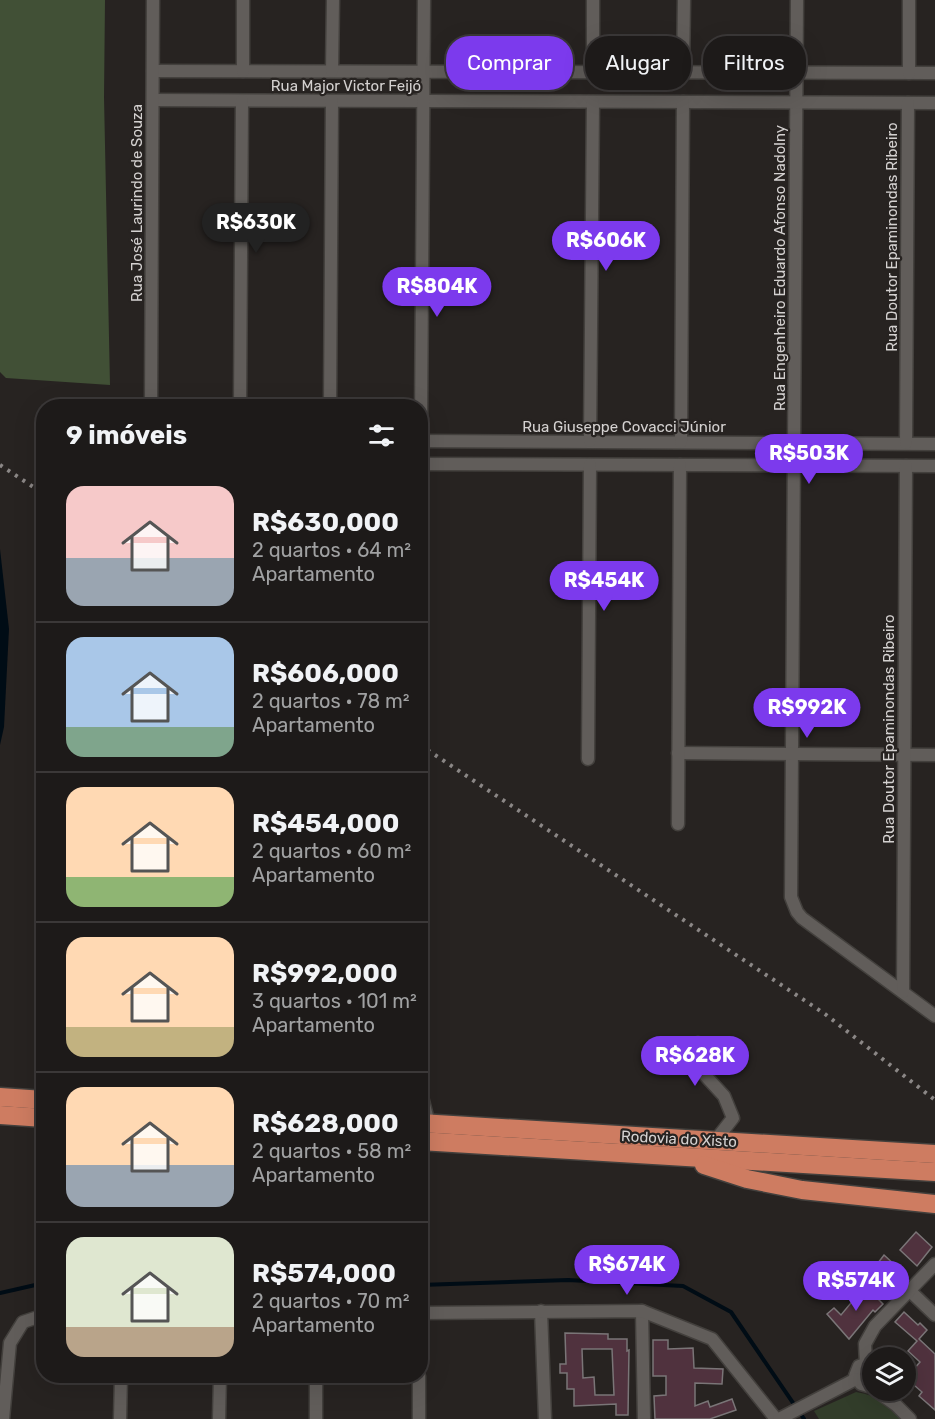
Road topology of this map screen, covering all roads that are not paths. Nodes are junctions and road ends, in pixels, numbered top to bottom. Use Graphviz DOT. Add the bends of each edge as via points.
graph roads {
  1 [pos="153,0"];
  2 [pos="243,0"];
  3 [pos="333,0"];
  4 [pos="424,0"];
  5 [pos="593,0"];
  6 [pos="684,0"];
  7 [pos="797,0"];
  8 [pos="909,0"];
  9 [pos="593,36"];
  10 [pos="684,36"];
  11 [pos="797,36"];
  12 [pos="153,71"];
  13 [pos="243,71"];
  14 [pos="332,71"];
  15 [pos="423,72"];
  16 [pos="585,72"];
  17 [pos="806,73"];
  18 [pos="909,73"];
  19 [pos="935,73"];
  20 [pos="796,90"];
  21 [pos="153,100"];
  22 [pos="242,101"];
  23 [pos="332,101"];
  24 [pos="423,101"];
  25 [pos="592,102"];
  26 [pos="683,102"];
  27 [pos="796,103"];
  28 [pos="908,103"];
  29 [pos="935,104"];
  30 [pos="150,399"];
  31 [pos="240,399"];
  32 [pos="330,399"];
  33 [pos="420,399"];
  34 [pos="428,441"];
  35 [pos="590,441"];
  36 [pos="681,442"];
  37 [pos="794,443"];
  38 [pos="906,444"];
  39 [pos="935,444"];
  40 [pos="428,464"];
  41 [pos="590,465"];
  42 [pos="680,465"];
  43 [pos="794,466"];
  44 [pos="906,466"];
  45 [pos="935,466"];
  46 [pos="678,753"];
  47 [pos="792,754"];
  48 [pos="904,754"];
  49 [pos="935,755"];
  50 [pos="588,759"];
  51 [pos="678,824"];
  52 [pos="903,992"];
  53 [pos="935,1016"];
  54 [pos="698,1043"];
  55 [pos="0,1097"];
  56 [pos="36,1099"];
  57 [pos="0,1115"];
  58 [pos="36,1117"];
  59 [pos="428,1123"];
  60 [pos="428,1141"];
  61 [pos="715,1141"];
  62 [pos="935,1154"];
  63 [pos="679,1157"];
  64 [pos="935,1172"];
  65 [pos="935,1204"];
  66 [pos="935,1264"];
  67 [pos="909,1290"];
  68 [pos="541,1311"];
  69 [pos="642,1311"];
  70 [pos="428,1313"];
  71 [pos="935,1315"];
  72 [pos="36,1318"];
  73 [pos="866,1347"];
  74 [pos="862,1367"];
  75 [pos="856,1379"];
  76 [pos="121,1383"];
  77 [pos="220,1383"];
  78 [pos="316,1383"];
  79 [pos="419,1383"];
  80 [pos="862,1384"];
  81 [pos="890,1401"];
  82 [pos="894,1401"];
  83 [pos="896,1405"];
  84 [pos="779,1418"];
  85 [pos="3,1419"];
  86 [pos="120,1419"];
  87 [pos="219,1419"];
  88 [pos="316,1419"];
  89 [pos="419,1419"];
  90 [pos="545,1419"];
  91 [pos="644,1419"];
  92 [pos="910,1419"];
  1 -- 12 [label="street, Rua José Laurindo de Souza"];
  2 -- 13 [label="street"];
  3 -- 14 [label="street"];
  4 -- 15 [label="street"];
  5 -- 9 [label="street"];
  6 -- 10 [label="street"];
  7 -- 11 [label="street, Rua Engenheiro Eduardo Afonso Nadolny"];
  8 -- 18 [label="street"];
  12 -- 13 [label="street, Rua Major Victor Feijó"];
  12 -- 21 [label="street, Rua José Laurindo de Souza"];
  13 -- 14 [label="street, Rua Major Victor Feijó"];
  14 -- 15 [label="street, Rua Major Victor Feijó"];
  15 -- 16 [label="street, Rua Major Victor Feijó"];
  15 -- 24 [label="street"];
  17 -- 18 [label="street, Rua Major Victor Feijó"];
  18 -- 19 [label="street, Rua Major Victor Feijó"];
  20 -- 27 [label="street, Rua Engenheiro Eduardo Afonso Nadolny"];
  21 -- 22 [label="street, Rua Major Victor Feijó"];
  21 -- 30 [label="street, Rua José Laurindo de Souza"];
  22 -- 23 [label="street, Rua Major Victor Feijó"];
  22 -- 31 [label="street"];
  23 -- 24 [label="street, Rua Major Victor Feijó"];
  23 -- 32 [label="street"];
  24 -- 25 [label="street, Rua Major Victor Feijó"];
  24 -- 33 [label="street"];
  25 -- 26 [label="street, Rua Major Victor Feijó"];
  25 -- 35 [label="street"];
  26 -- 27 [label="street, Rua Major Victor Feijó"];
  26 -- 36 [label="street"];
  27 -- 28 [label="street, Rua Major Victor Feijó"];
  27 -- 37 [label="street, Rua Engenheiro Eduardo Afonso Nadolny"];
  28 -- 29 [label="street, Rua Major Victor Feijó"];
  28 -- 38 [label="street, Rua Doutor Epaminondas Ribeiro"];
  34 -- 35 [label="street, Rua Giuseppe Covacci Júnior"];
  35 -- 36 [label="street, Rua Giuseppe Covacci Júnior"];
  36 -- 37 [label="street, Rua Giuseppe Covacci Júnior"];
  37 -- 38 [label="street, Rua Giuseppe Covacci Júnior"];
  37 -- 43 [label="street, Rua Engenheiro Eduardo Afonso Nadolny"];
  38 -- 39 [label="street, Rua Giuseppe Covacci Júnior"];
  40 -- 41 [label="street"];
  41 -- 42 [label="street"];
  41 -- 50 [label="street"];
  42 -- 43 [label="street"];
  42 -- 46 [label="street"];
  43 -- 44 [label="street"];
  43 -- 47 [label="street, Rua Engenheiro Eduardo Afonso Nadolny"];
  44 -- 45 [label="street"];
  44 -- 48 [label="street, Rua Doutor Epaminondas Ribeiro"];
  46 -- 47 [label="street"];
  46 -- 51 [label="street"];
  47 -- 48 [label="street"];
  47 -- 52 [label="street, Rua Engenheiro Eduardo Afonso Nadolny" via="791,897 797,912"];
  48 -- 49 [label="street"];
  48 -- 52 [label="street, Rua Doutor Epaminondas Ribeiro"];
  52 -- 53 [label="street"];
  54 -- 61 [label="street" via="691,1060 724,1096 734,1118"];
  55 -- 56 [label="highway"];
  57 -- 58 [label="highway"];
  59 -- 61 [label="highway, Rodovia do Xisto"];
  60 -- 63 [label="highway, Rodovia do Xisto"];
  61 -- 62 [label="highway, Rodovia do Xisto"];
  63 -- 64 [label="highway, Rodovia do Xisto"];
  63 -- 65 [label="highway" via="747,1179"];
  66 -- 67 [label="street"];
  67 -- 71 [label="street"];
  67 -- 73 [label="street" via="869,1334"];
  68 -- 69 [label="street"];
  68 -- 70 [label="street"];
  68 -- 90 [label="street"];
  69 -- 84 [label="street" via="712,1338"];
  69 -- 91 [label="street"];
  72 -- 85 [label="street" via="23,1322 10,1343"];
  74 -- 75 [label="street" via="857,1369"];
  75 -- 80 [label="street"];
  75 -- 84 [label="street"];
  76 -- 86 [label="street"];
  77 -- 87 [label="street"];
  78 -- 88 [label="street"];
  79 -- 89 [label="street"];
  81 -- 83 [label="street"];
  82 -- 83 [label="street"];
  83 -- 92 [label="street"];
}
